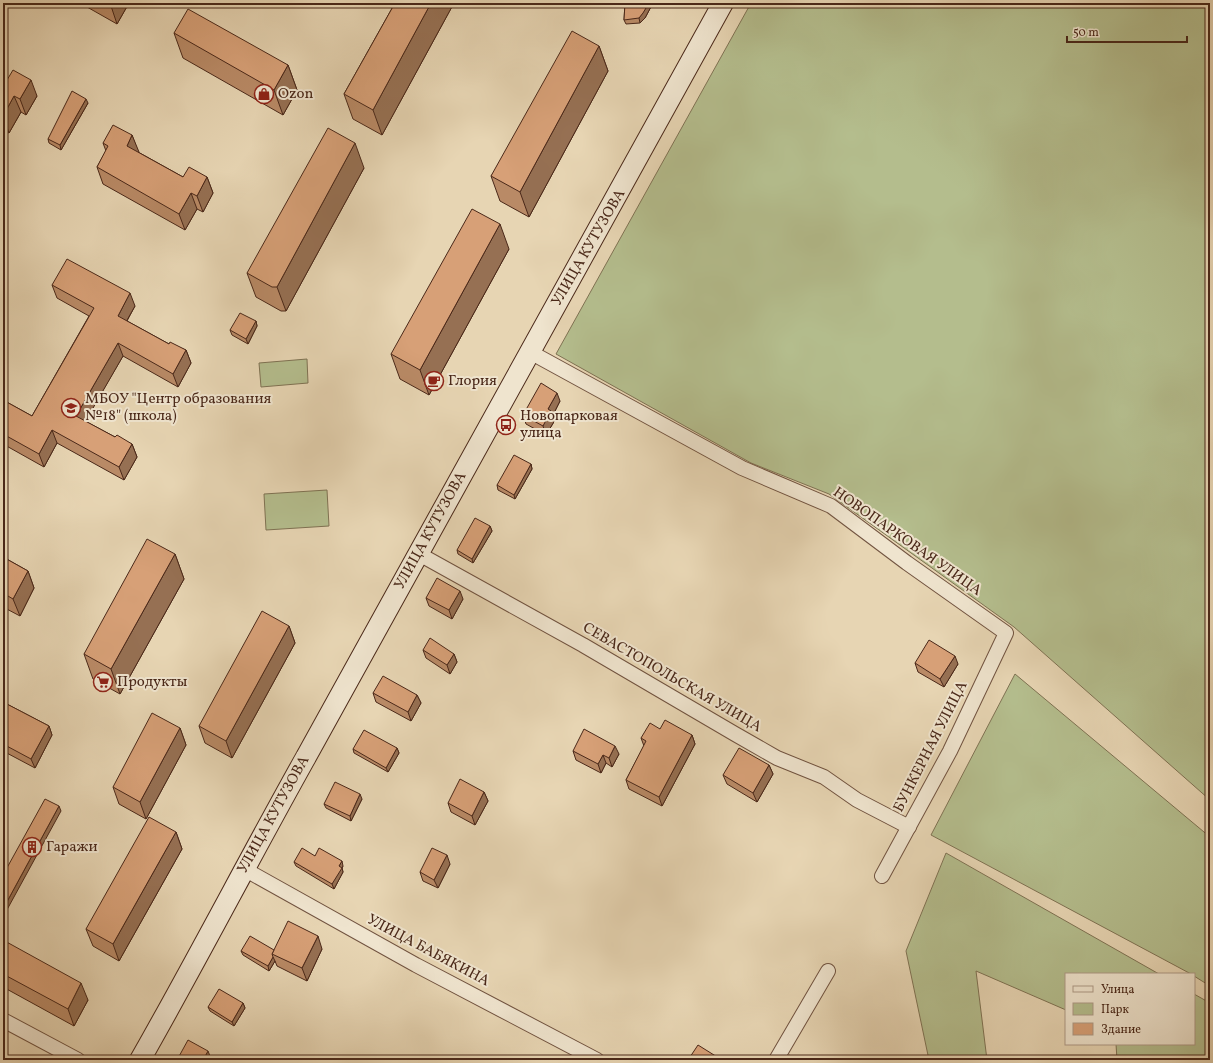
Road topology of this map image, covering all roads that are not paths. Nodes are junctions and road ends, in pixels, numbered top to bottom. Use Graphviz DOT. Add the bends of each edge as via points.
graph roads {
  1 [pos="723,3"];
  2 [pos="530,352"];
  3 [pos="419,554"];
  4 [pos="1006,633"];
  5 [pos="909,827"];
  6 [pos="244,869"];
  7 [pos="882,876"];
  8 [pos="828,971"];
  9 [pos="3,1020"];
  10 [pos="78,1060"];
  11 [pos="140,1060"];
  12 [pos="597,1060"];
  13 [pos="776,1060"];
  1 -- 2 [label="main road, УЛИЦА КУТУЗОВА"];
  2 -- 3 [label="main road, УЛИЦА КУТУЗОВА"];
  2 -- 4 [label="street, НОВОПАРКОВАЯ УЛИЦА" via="742,468 831,506"];
  3 -- 5 [label="street, СЕВАСТОПОЛЬСКАЯ УЛИЦА" via="569,637 777,758 824,778 857,800"];
  3 -- 6 [label="main road, УЛИЦА КУТУЗОВА"];
  4 -- 5 [label="street, БУНКЕРНАЯ УЛИЦА" via="950,751"];
  5 -- 7 [label="street, БУНКЕРНАЯ УЛИЦА"];
  6 -- 11 [label="main road, УЛИЦА КУТУЗОВА"];
  6 -- 12 [label="street, УЛИЦА БАБЯКИНА" via="416,965"];
  8 -- 13 [label="street"];
  9 -- 10 [label="street"];
}
